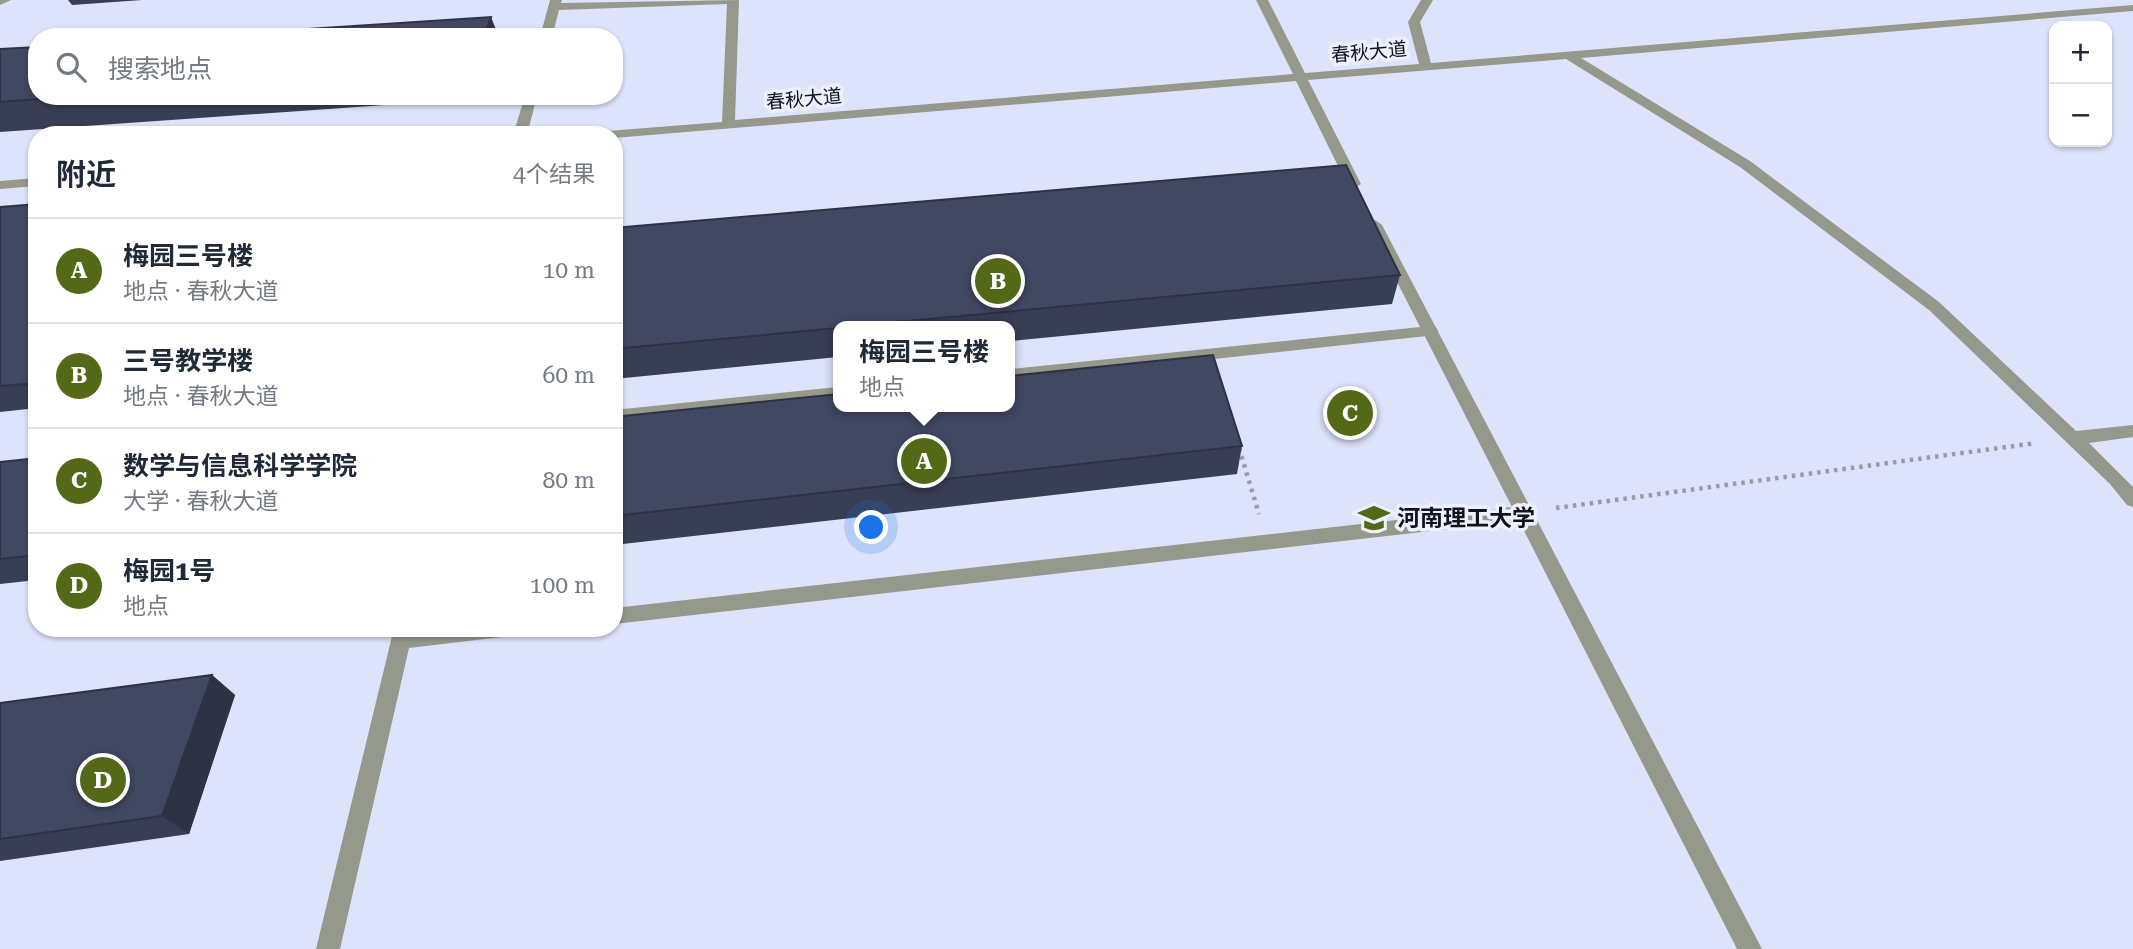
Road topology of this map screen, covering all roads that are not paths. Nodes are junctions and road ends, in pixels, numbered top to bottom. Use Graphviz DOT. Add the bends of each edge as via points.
graph roads {
  1 [pos="5,0"];
  2 [pos="733,0"];
  3 [pos="1262,0"];
  4 [pos="1427,0"];
  5 [pos="0,2"];
  6 [pos="555,4"];
  7 [pos="2133,8"];
  8 [pos="548,28"];
  9 [pos="1568,55"];
  10 [pos="1426,67"];
  11 [pos="1299,78"];
  12 [pos="528,105"];
  13 [pos="728,125"];
  14 [pos="523,126"];
  15 [pos="623,134"];
  16 [pos="28,183"];
  17 [pos="0,185"];
  18 [pos="1430,331"];
  19 [pos="1015,374"];
  20 [pos="833,394"];
  21 [pos="623,415"];
  22 [pos="2133,431"];
  23 [pos="2073,438"];
  24 [pos="2133,500"];
  25 [pos="1524,513"];
  26 [pos="623,615"];
  27 [pos="402,637"];
  28 [pos="328,949"];
  29 [pos="1750,949"];
  1 -- 5 [label="street"];
  2 -- 6 [label="street"];
  2 -- 13 [label="street"];
  3 -- 11 [label="street"];
  4 -- 10 [label="street" via="1414,22"];
  6 -- 8 [label="street"];
  7 -- 9 [label="street, 春秋大道"];
  9 -- 10 [label="street, 春秋大道"];
  9 -- 23 [label="street" via="1745,164 1923,298"];
  10 -- 11 [label="street, 春秋大道"];
  11 -- 13 [label="street, 春秋大道"];
  11 -- 18 [label="street"];
  12 -- 14 [label="street"];
  13 -- 15 [label="street, 春秋大道"];
  16 -- 17 [label="street"];
  18 -- 19 [label="street"];
  18 -- 25 [label="street"];
  20 -- 21 [label="street"];
  22 -- 23 [label="street"];
  23 -- 24 [label="street"];
  25 -- 26 [label="street"];
  25 -- 29 [label="street"];
  27 -- 28 [label="street"];
}
